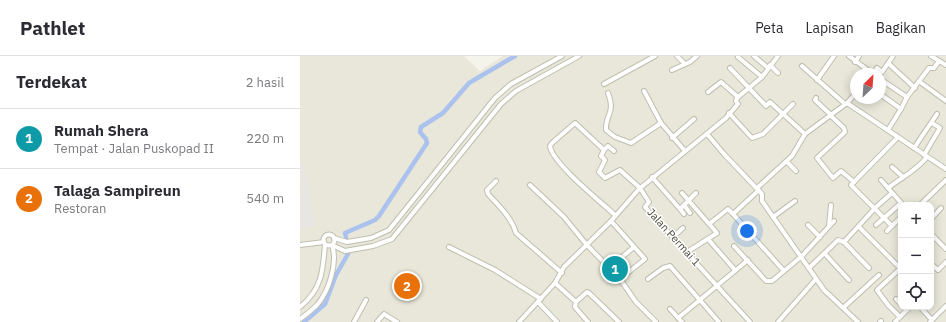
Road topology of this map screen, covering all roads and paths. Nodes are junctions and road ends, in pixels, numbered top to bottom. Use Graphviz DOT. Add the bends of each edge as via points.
graph roads {
  1 [pos="562,56"];
  2 [pos="579,56"];
  3 [pos="655,56"];
  4 [pos="677,56"];
  5 [pos="696,56"];
  6 [pos="754,56"];
  7 [pos="778,56"];
  8 [pos="834,56"];
  9 [pos="849,56"];
  10 [pos="859,56"];
  11 [pos="893,56"];
  12 [pos="932,56"];
  13 [pos="738,58"];
  14 [pos="939,61"];
  15 [pos="855,62"];
  16 [pos="888,63"];
  17 [pos="684,64"];
  18 [pos="946,65"];
  19 [pos="802,66"];
  20 [pos="769,67"];
  21 [pos="730,68"];
  22 [pos="864,68"];
  23 [pos="885,68"];
  24 [pos="672,70"];
  25 [pos="778,73"];
  26 [pos="762,77"];
  27 [pos="817,80"];
  28 [pos="920,82"];
  29 [pos="886,83"];
  30 [pos="604,84"];
  31 [pos="749,88"];
  32 [pos="915,88"];
  33 [pos="644,92"];
  34 [pos="708,92"];
  35 [pos="608,93"];
  36 [pos="738,97"];
  37 [pos="816,98"];
  38 [pos="886,98"];
  39 [pos="907,98"];
  40 [pos="945,98"];
  41 [pos="850,99"];
  42 [pos="846,103"];
  43 [pos="793,104"];
  44 [pos="901,109"];
  45 [pos="485,110"];
  46 [pos="729,113"];
  47 [pos="783,114"];
  48 [pos="936,114"];
  49 [pos="830,115"];
  50 [pos="492,116"];
  51 [pos="694,119"];
  52 [pos="661,123"];
  53 [pos="932,123"];
  54 [pos="888,130"];
  55 [pos="707,134"];
  56 [pos="805,134"];
  57 [pos="898,137"];
  58 [pos="672,138"];
  59 [pos="914,148"];
  60 [pos="604,150"];
  61 [pos="614,151"];
  62 [pos="685,151"];
  63 [pos="925,156"];
  64 [pos="787,162"];
  65 [pos="892,167"];
  66 [pos="946,169"];
  67 [pos="796,171"];
  68 [pos="902,176"];
  69 [pos="652,177"];
  70 [pos="881,180"];
  71 [pos="946,180"];
  72 [pos="496,181"];
  73 [pos="854,182"];
  74 [pos="530,185"];
  75 [pos="640,188"];
  76 [pos="888,188"];
  77 [pos="758,189"];
  78 [pos="682,193"];
  79 [pos="696,193"];
  80 [pos="892,193"];
  81 [pos="689,201"];
  82 [pos="795,201"];
  83 [pos="900,202"];
  84 [pos="923,202"];
  85 [pos="684,205"];
  86 [pos="831,205"];
  87 [pos="898,207"];
  88 [pos="941,208"];
  89 [pos="680,209"];
  90 [pos="874,209"];
  91 [pos="690,213"];
  92 [pos="684,214"];
  93 [pos="733,214"];
  94 [pos="615,215"];
  95 [pos="934,216"];
  96 [pos="773,217"];
  97 [pos="884,218"];
  98 [pos="898,220"];
  99 [pos="611,221"];
  100 [pos="834,221"];
  101 [pos="709,224"];
  102 [pos="808,225"];
  103 [pos="829,226"];
  104 [pos="876,226"];
  105 [pos="892,226"];
  106 [pos="859,227"];
  107 [pos="683,228"];
  108 [pos="887,231"];
  109 [pos="673,237"];
  110 [pos="820,237"];
  111 [pos="334,238"];
  112 [pos="935,238"];
  113 [pos="708,239"];
  114 [pos="844,242"];
  115 [pos="325,243"];
  116 [pos="586,244"];
  117 [pos="300,245"];
  118 [pos="332,245"];
  119 [pos="734,246"];
  120 [pos="449,247"];
  121 [pos="634,247"];
  122 [pos="946,249"];
  123 [pos="687,252"];
  124 [pos="825,254"];
  125 [pos="802,256"];
  126 [pos="748,260"];
  127 [pos="946,262"];
  128 [pos="934,267"];
  129 [pos="609,268"];
  130 [pos="809,268"];
  131 [pos="869,268"];
  132 [pos="898,269"];
  133 [pos="735,270"];
  134 [pos="784,271"];
  135 [pos="562,273"];
  136 [pos="898,273"];
  137 [pos="879,275"];
  138 [pos="620,279"];
  139 [pos="648,279"];
  140 [pos="816,279"];
  141 [pos="849,280"];
  142 [pos="555,283"];
  143 [pos="869,283"];
  144 [pos="718,285"];
  145 [pos="878,292"];
  146 [pos="366,300"];
  147 [pos="700,300"];
  148 [pos="539,301"];
  149 [pos="576,302"];
  150 [pos="946,306"];
  151 [pos="300,307"];
  152 [pos="670,308"];
  153 [pos="843,308"];
  154 [pos="905,310"];
  155 [pos="922,310"];
  156 [pos="900,317"];
  157 [pos="678,318"];
  158 [pos="300,319"];
  159 [pos="931,321"];
  160 [pos="354,322"];
  161 [pos="377,322"];
  162 [pos="397,322"];
  163 [pos="519,322"];
  164 [pos="557,322"];
  165 [pos="588,322"];
  166 [pos="619,322"];
  167 [pos="656,322"];
  168 [pos="682,322"];
  169 [pos="719,322"];
  170 [pos="750,322"];
  171 [pos="779,322"];
  172 [pos="858,322"];
  173 [pos="896,322"];
  1 -- 45 [label="street" via="511,84"];
  2 -- 50 [label="street" via="516,91"];
  3 -- 30 [label="street"];
  4 -- 17 [label="street"];
  5 -- 17 [label="street"];
  6 -- 20 [label="street"];
  7 -- 20 [label="street"];
  8 -- 27 [label="street"];
  9 -- 15 [label="street"];
  10 -- 15 [label="street"];
  11 -- 16 [label="street"];
  12 -- 14 [label="street"];
  13 -- 26 [label="street"];
  14 -- 18 [label="street"];
  14 -- 28 [label="street" via="934,68 929,68"];
  15 -- 22 [label="street"];
  16 -- 23 [label="street"];
  16 -- 32 [label="street"];
  17 -- 24 [label="street"];
  19 -- 27 [label="street"];
  20 -- 25 [label="street"];
  20 -- 26 [label="street"];
  21 -- 31 [label="street"];
  26 -- 31 [label="street"];
  27 -- 42 [label="street"];
  28 -- 32 [label="street"];
  28 -- 40 [label="street"];
  29 -- 39 [label="street"];
  31 -- 36 [label="street"];
  31 -- 47 [label="street" via="766,106 770,102"];
  32 -- 39 [label="street"];
  33 -- 52 [label="street"];
  34 -- 36 [label="street" via="721,82"];
  35 -- 52 [label="street" via="612,107 606,130 615,138 631,143"];
  36 -- 46 [label="street" via="738,104"];
  37 -- 49 [label="street" via="815,100"];
  38 -- 44 [label="street"];
  39 -- 44 [label="street"];
  41 -- 42 [label="street"];
  42 -- 49 [label="street"];
  42 -- 54 [label="street"];
  43 -- 47 [label="street"];
  44 -- 54 [label="street"];
  45 -- 50 [label="street"];
  45 -- 111 [label="street" via="389,230 371,238 347,242"];
  46 -- 47 [label="street" via="752,138 763,134"];
  46 -- 55 [label="street"];
  47 -- 56 [label="street"];
  48 -- 53 [label="street"];
  49 -- 56 [label="street"];
  49 -- 73 [label="street" via="845,132 817,158 833,178 841,171"];
  50 -- 118 [label="street" via="392,239 373,246 345,251"];
  51 -- 58 [label="street"];
  52 -- 58 [label="street"];
  53 -- 59 [label="street"];
  53 -- 63 [label="street" via="940,128"];
  54 -- 57 [label="street"];
  55 -- 62 [label="street"];
  55 -- 77 [label="street"];
  56 -- 64 [label="street"];
  57 -- 59 [label="street"];
  57 -- 73 [label="street"];
  58 -- 62 [label="street"];
  59 -- 63 [label="street"];
  60 -- 61 [label="street" via="608,146"];
  60 -- 75 [label="street" via="601,156 604,160 599,172 605,178 620,170"];
  60 -- 94 [label="street" via="575,123 556,139 550,148 565,169"];
  62 -- 69 [label="street"];
  63 -- 66 [label="street"];
  63 -- 68 [label="street" via="918,168"];
  64 -- 67 [label="street"];
  64 -- 77 [label="street"];
  65 -- 68 [label="street"];
  68 -- 76 [label="street"];
  69 -- 75 [label="street"];
  69 -- 89 [label="street"];
  70 -- 76 [label="street"];
  71 -- 84 [label="street"];
  72 -- 135 [label="street" via="487,190 488,194 505,213 516,233"];
  73 -- 90 [label="street" via="851,185"];
  74 -- 116 [label="street" via="558,210"];
  75 -- 94 [label="street"];
  75 -- 109 [label="street, Jalan Permai 1" via="649,202 645,207"];
  76 -- 80 [label="street"];
  77 -- 93 [label="street"];
  77 -- 96 [label="street" via="762,194 762,201"];
  78 -- 81 [label="street"];
  79 -- 81 [label="street"];
  80 -- 83 [label="street"];
  80 -- 90 [label="street"];
  81 -- 85 [label="street"];
  81 -- 101 [label="street"];
  82 -- 96 [label="street"];
  85 -- 89 [label="street"];
  85 -- 91 [label="street"];
  86 -- 103 [label="street"];
  87 -- 97 [label="street"];
  88 -- 95 [label="street"];
  89 -- 92 [label="street"];
  90 -- 97 [label="street"];
  90 -- 106 [label="street"];
  93 -- 101 [label="street" via="728,209"];
  93 -- 134 [label="street"];
  94 -- 99 [label="street"];
  96 -- 125 [label="street"];
  97 -- 104 [label="street"];
  97 -- 105 [label="street"];
  98 -- 105 [label="street"];
  99 -- 116 [label="street"];
  99 -- 121 [label="street"];
  100 -- 103 [label="street"];
  101 -- 113 [label="street" via="717,233"];
  102 -- 110 [label="street"];
  103 -- 110 [label="street"];
  105 -- 108 [label="street"];
  106 -- 114 [label="street"];
  106 -- 132 [label="street"];
  107 -- 109 [label="street"];
  109 -- 123 [label="street, Jalan Permai 1"];
  110 -- 125 [label="street"];
  111 -- 115 [label="street" via="327,235"];
  111 -- 118 [label="street"];
  112 -- 122 [label="street"];
  113 -- 123 [label="street"];
  113 -- 133 [label="street"];
  114 -- 124 [label="street" via="838,240"];
  114 -- 131 [label="street"];
  115 -- 117 [label="street"];
  115 -- 118 [label="street"];
  115 -- 151 [label="street" via="317,289"];
  116 -- 129 [label="street"];
  116 -- 135 [label="street" via="564,267"];
  118 -- 158 [label="street" via="333,264 326,290 317,305"];
  119 -- 126 [label="street"];
  120 -- 148 [label="street" via="495,270"];
  121 -- 129 [label="street"];
  121 -- 138 [label="street" via="645,258"];
  123 -- 144 [label="street, Jalan Permai 1"];
  124 -- 130 [label="street"];
  124 -- 141 [label="street"];
  125 -- 130 [label="street"];
  125 -- 134 [label="street"];
  126 -- 133 [label="street"];
  126 -- 134 [label="street" via="766,280 772,281"];
  127 -- 128 [label="street" via="938,270"];
  129 -- 138 [label="street"];
  130 -- 140 [label="street"];
  133 -- 144 [label="street"];
  135 -- 142 [label="street"];
  136 -- 145 [label="street" via="878,288"];
  137 -- 143 [label="street"];
  138 -- 167 [label="street" via="636,302"];
  139 -- 147 [label="street" via="670,266"];
  140 -- 153 [label="street"];
  140 -- 171 [label="street"];
  142 -- 148 [label="street"];
  142 -- 149 [label="street"];
  143 -- 145 [label="street"];
  143 -- 153 [label="street"];
  144 -- 147 [label="street"];
  144 -- 170 [label="street, Jalan Permai 1"];
  145 -- 156 [label="street"];
  146 -- 160 [label="street"];
  147 -- 157 [label="street"];
  147 -- 169 [label="street"];
  148 -- 163 [label="street"];
  148 -- 164 [label="street"];
  149 -- 165 [label="street" via="575,307"];
  149 -- 166 [label="street" via="587,292"];
  150 -- 159 [label="street"];
  152 -- 157 [label="street"];
  153 -- 172 [label="street"];
  154 -- 156 [label="street"];
  155 -- 159 [label="street"];
  156 -- 173 [label="street"];
  157 -- 168 [label="street"];
  161 -- 162 [label="street" via="384,314"];
}
